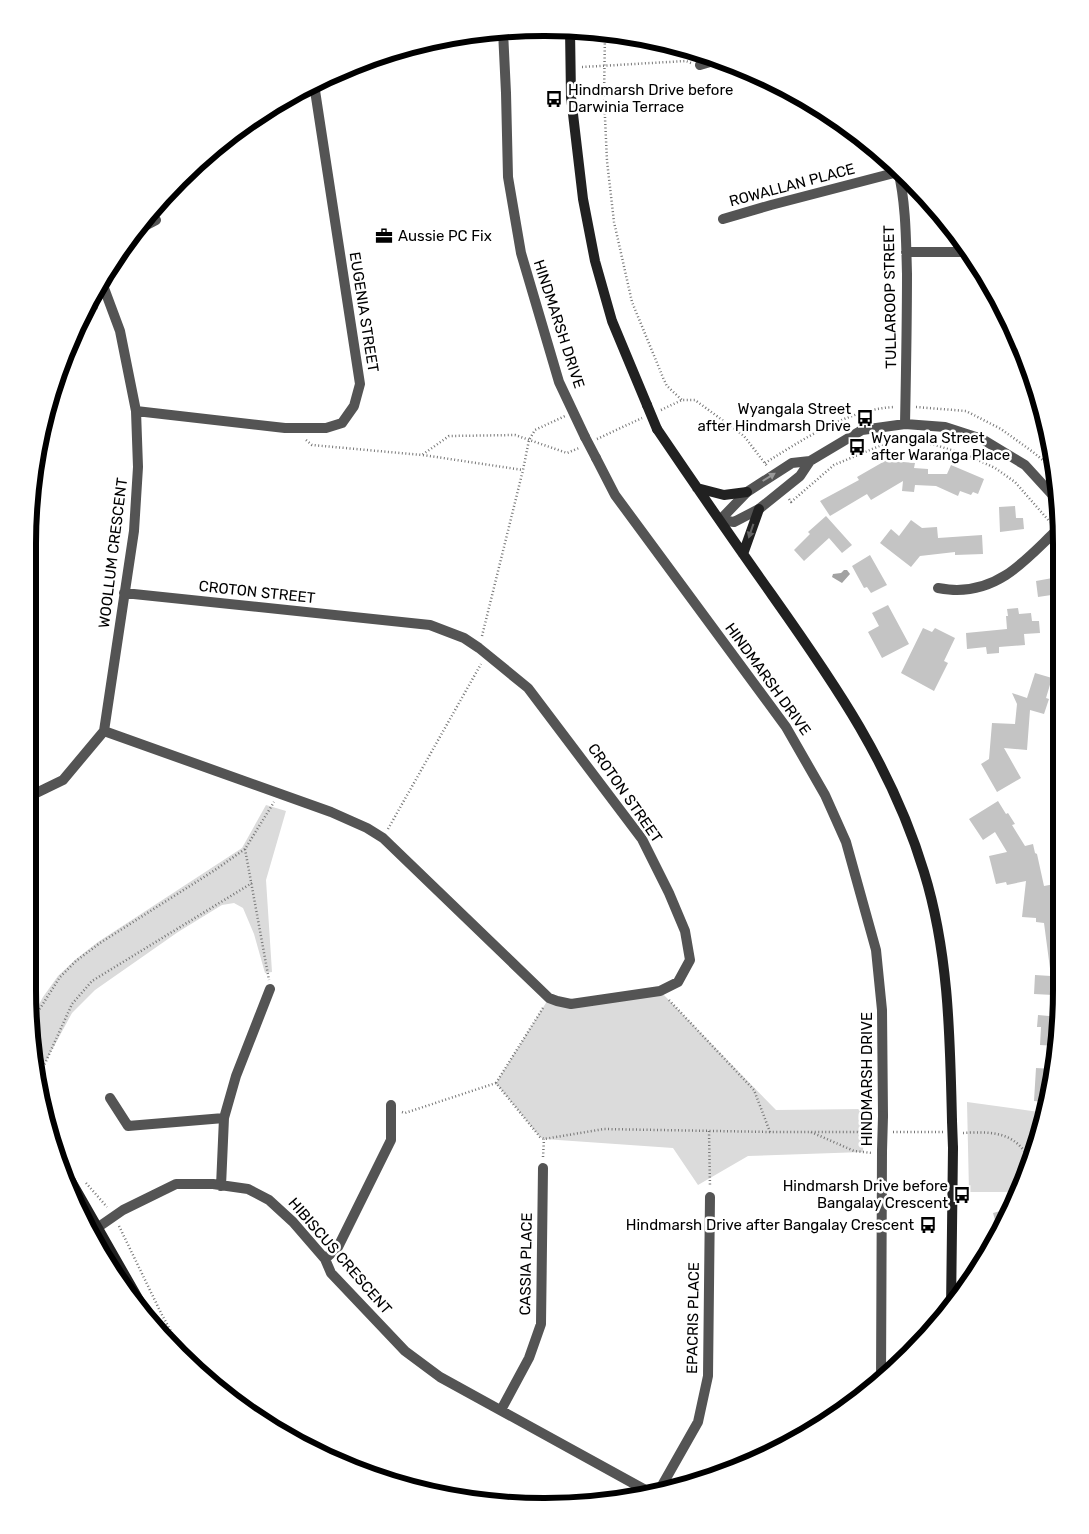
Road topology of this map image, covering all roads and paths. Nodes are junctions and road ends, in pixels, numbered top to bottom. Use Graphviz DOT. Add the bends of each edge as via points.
graph roads {
  1 [pos="570,37"];
  2 [pos="503,38"];
  3 [pos="605,40"];
  4 [pos="707,63"];
  5 [pos="700,65"];
  6 [pos="606,66"];
  7 [pos="571,67"];
  8 [pos="315,91"];
  9 [pos="891,173"];
  10 [pos="899,181"];
  11 [pos="724,219"];
  12 [pos="156,220"];
  13 [pos="151,223"];
  14 [pos="906,252"];
  15 [pos="960,252"];
  16 [pos="104,289"];
  17 [pos="682,400"];
  18 [pos="136,411"];
  19 [pos="574,412"];
  20 [pos="655,412"];
  21 [pos="646,416"];
  22 [pos="904,424"];
  23 [pos="289,428"];
  24 [pos="529,440"];
  25 [pos="588,441"];
  26 [pos="422,455"];
  27 [pos="810,461"];
  28 [pos="765,463"];
  29 [pos="523,470"];
  30 [pos="697,488"];
  31 [pos="747,492"];
  32 [pos="1050,492"];
  33 [pos="791,502"];
  34 [pos="759,509"];
  35 [pos="720,520"];
  36 [pos="1052,525"];
  37 [pos="1053,534"];
  38 [pos="743,554"];
  39 [pos="938,588"];
  40 [pos="124,593"];
  41 [pos="483,651"];
  42 [pos="104,731"];
  43 [pos="36,793"];
  44 [pos="279,794"];
  45 [pos="383,838"];
  46 [pos="245,849"];
  47 [pos="252,883"];
  48 [pos="270,989"];
  49 [pos="660,991"];
  50 [pos="549,998"];
  51 [pos="37,1013"];
  52 [pos="43,1068"];
  53 [pos="496,1083"];
  54 [pos="110,1098"];
  55 [pos="391,1105"];
  56 [pos="224,1118"];
  57 [pos="709,1131"];
  58 [pos="770,1132"];
  59 [pos="810,1132"];
  60 [pos="877,1132"];
  61 [pos="886,1132"];
  62 [pos="948,1132"];
  63 [pos="958,1133"];
  64 [pos="544,1139"];
  65 [pos="1026,1153"];
  66 [pos="873,1160"];
  67 [pos="543,1168"];
  68 [pos="221,1186"];
  69 [pos="710,1197"];
  70 [pos="114,1216"];
  71 [pos="96,1228"];
  72 [pos="325,1259"];
  73 [pos="126,1278"];
  74 [pos="951,1295"];
  75 [pos="175,1338"];
  76 [pos="881,1371"];
  77 [pos="501,1410"];
  78 [pos="663,1483"];
  79 [pos="642,1488"];
  1 -- 7 [label="main road"];
  2 -- 19 [label="street, HINDMARSH DRIVE" via="508,177 521,253 559,382"];
  3 -- 6 [label="path"];
  4 -- 5 [label="street"];
  5 -- 6 [label="path" via="686,61"];
  6 -- 7 [label="path"];
  6 -- 17 [label="path" via="607,161 614,222 632,302 667,386"];
  7 -- 30 [label="main road, bridge" via="571,97 583,199 595,261 612,321 658,429"];
  8 -- 23 [label="street, EUGENIA STREET" via="360,384 354,406 342,423 326,428"];
  9 -- 11 [label="street, ROWALLAN PLACE"];
  10 -- 14 [label="street, TULLAROOP STREET"];
  12 -- 13 [label="street"];
  14 -- 15 [label="street"];
  14 -- 22 [label="street, TULLAROOP STREET" via="908,337"];
  16 -- 18 [label="street, WOOLLUM CRESCENT" via="120,331"];
  17 -- 20 [label="path"];
  17 -- 28 [label="path" via="695,400 744,436"];
  18 -- 23 [label="street, EUGENIA STREET"];
  18 -- 40 [label="street, WOOLLUM CRESCENT" via="138,467 134,531"];
  19 -- 24 [label="path" via="535,430"];
  19 -- 25 [label="street, HINDMARSH DRIVE"];
  21 -- 25 [label="path"];
  22 -- 27 [label="street" via="862,430"];
  22 -- 32 [label="street" via="945,427 982,439 1024,465"];
  23 -- 26 [label="path" via="312,445"];
  24 -- 25 [label="path" via="567,453"];
  24 -- 26 [label="path" via="515,435 449,436"];
  24 -- 29 [label="path"];
  25 -- 76 [label="street, HINDMARSH DRIVE, bridge" via="614,494 786,727 821,788 846,842 876,950 882,1010"];
  26 -- 29 [label="path"];
  31 -- 27 [label="street, one-way" via="792,463"];
  27 -- 34 [label="street" via="800,476"];
  29 -- 41 [label="path"];
  30 -- 31 [label="main road" via="724,495"];
  30 -- 35 [label="main road"];
  31 -- 35 [label="street"];
  33 -- 36 [label="path" via="834,465 889,442 932,444 995,468 1015,482"];
  34 -- 35 [label="street" via="734,522"];
  34 -- 38 [label="main road, one-way"];
  35 -- 38 [label="main road"];
  37 -- 39 [label="street" via="1008,575 990,584 958,590"];
  38 -- 74 [label="main road, bridge" via="852,712 881,764 924,872 938,929 948,1007 952,1121"];
  40 -- 41 [label="street, CROTON STREET" via="430,625"];
  40 -- 42 [label="street, WOOLLUM CRESCENT"];
  41 -- 45 [label="path"];
  41 -- 49 [label="street, CROTON STREET" via="528,688 642,839 685,931 690,960 678,982"];
  42 -- 43 [label="street" via="63,780"];
  42 -- 44 [label="street"];
  44 -- 45 [label="street" via="331,812"];
  44 -- 46 [label="path"];
  45 -- 50 [label="street"];
  46 -- 47 [label="path"];
  46 -- 51 [label="path" via="76,960 60,976"];
  47 -- 48 [label="path"];
  47 -- 52 [label="path" via="92,981 72,1004"];
  48 -- 56 [label="street" via="236,1076"];
  49 -- 50 [label="street, CROTON STREET" via="571,1004"];
  49 -- 58 [label="path" via="754,1090"];
  50 -- 53 [label="path"];
  53 -- 55 [label="path" via="405,1113"];
  53 -- 64 [label="path"];
  54 -- 56 [label="street" via="128,1126"];
  55 -- 72 [label="street" via="391,1140 338,1247"];
  56 -- 68 [label="street"];
  57 -- 58 [label="path"];
  57 -- 64 [label="path" via="604,1129"];
  57 -- 69 [label="path"];
  58 -- 59 [label="path"];
  59 -- 60 [label="path"];
  59 -- 66 [label="path" via="854,1151 873,1153"];
  61 -- 62 [label="path"];
  63 -- 65 [label="path" via="1007,1137"];
  64 -- 67 [label="path"];
  67 -- 77 [label="street, CASSIA PLACE" via="541,1324 529,1358"];
  68 -- 70 [label="street, HIBISCUS CRESCENT" via="176,1184"];
  68 -- 72 [label="street, HIBISCUS CRESCENT" via="248,1190 269,1200"];
  69 -- 78 [label="street, EPACRIS PLACE" via="708,1376 698,1422"];
  70 -- 71 [label="street, HIBISCUS CRESCENT"];
  70 -- 75 [label="path"];
  71 -- 73 [label="main road"];
  72 -- 77 [label="street, HIBISCUS CRESCENT" via="331,1273 404,1351 440,1377"];
  77 -- 79 [label="street, HIBISCUS CRESCENT"];
}
